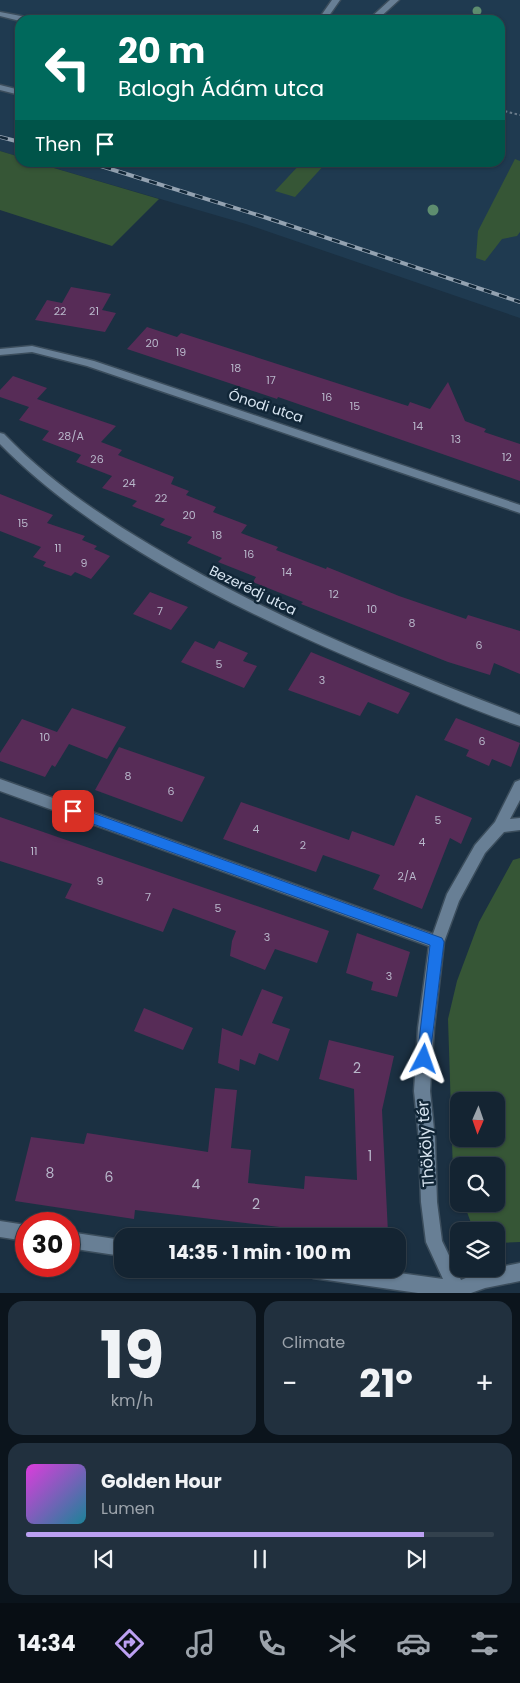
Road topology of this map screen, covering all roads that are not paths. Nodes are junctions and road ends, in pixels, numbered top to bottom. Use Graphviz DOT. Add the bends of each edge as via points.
graph roads {
  1 [pos="336,0"];
  2 [pos="395,0"];
  3 [pos="0,14"];
  4 [pos="326,15"];
  5 [pos="378,15"];
  6 [pos="15,17"];
  7 [pos="0,88"];
  8 [pos="15,92"];
  9 [pos="0,352"];
  10 [pos="0,437"];
  11 [pos="520,508"];
  12 [pos="520,721"];
  13 [pos="0,785"];
  14 [pos="520,786"];
  15 [pos="520,824"];
  16 [pos="500,826"];
  17 [pos="437,942"];
  18 [pos="0,1229"];
  19 [pos="15,1231"];
  20 [pos="80,1242"];
  21 [pos="114,1247"];
  22 [pos="520,1272"];
  23 [pos="370,1278"];
  24 [pos="458,1292"];
  1 -- 4 [label="street"];
  2 -- 5 [label="street"];
  3 -- 6 [label="street"];
  7 -- 8 [label="street"];
  9 -- 11 [label="street, Ónodi utca" via="32,349 90,363"];
  10 -- 12 [label="street, Bezerédj utca" via="71,500 170,564 241,603 361,658"];
  13 -- 17 [label="street"];
  14 -- 16 [label="street, Thököly tér"];
  15 -- 16 [label="street"];
  16 -- 17 [label="street, Thököly tér" via="480,849 452,899"];
  17 -- 24 [label="street, Thököly tér" via="422,1090 434,1242"];
  18 -- 19 [label="street"];
  20 -- 21 [label="street"];
  22 -- 24 [label="street" via="485,1279"];
  23 -- 24 [label="street"];
}
